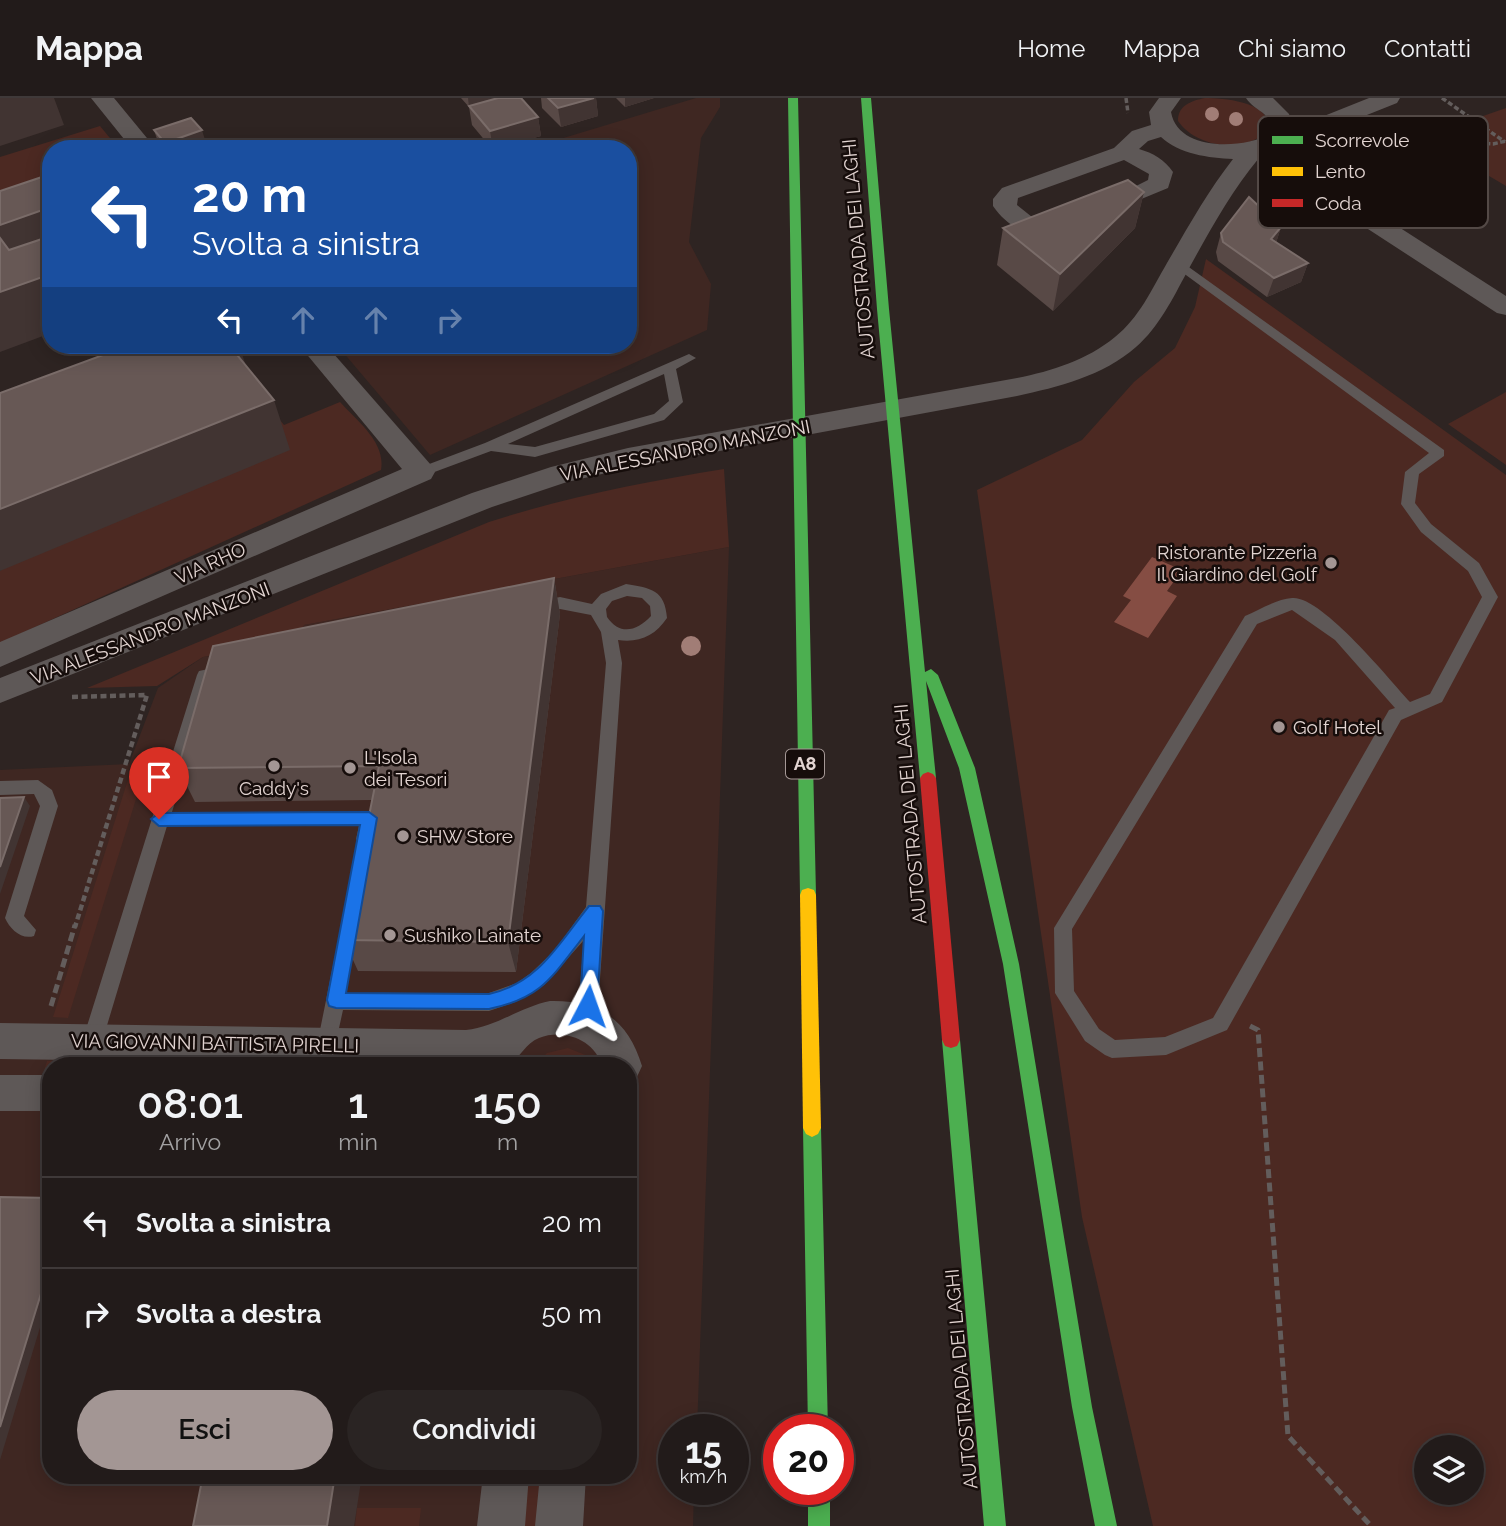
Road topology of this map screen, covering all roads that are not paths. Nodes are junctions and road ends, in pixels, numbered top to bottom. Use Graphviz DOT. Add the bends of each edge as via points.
graph roads {
  1 [pos="793,98"];
  2 [pos="866,98"];
  3 [pos="1389,98"];
  4 [pos="110,100"];
  5 [pos="1264,102"];
  6 [pos="1367,106"];
  7 [pos="1163,108"];
  8 [pos="1281,116"];
  9 [pos="1343,116"];
  10 [pos="139,140"];
  11 [pos="1191,146"];
  12 [pos="1258,150"];
  13 [pos="1122,153"];
  14 [pos="1258,153"];
  15 [pos="1217,196"];
  16 [pos="1384,228"];
  17 [pos="1179,264"];
  18 [pos="1506,307"];
  19 [pos="321,354"];
  20 [pos="689,358"];
  21 [pos="668,367"];
  22 [pos="490,446"];
  23 [pos="421,471"];
  24 [pos="597,611"];
  25 [pos="519,612"];
  26 [pos="610,632"];
  27 [pos="639,634"];
  28 [pos="915,634"];
  29 [pos="0,655"];
  30 [pos="614,663"];
  31 [pos="233,670"];
  32 [pos="0,691"];
  33 [pos="1407,710"];
  34 [pos="0,788"];
  35 [pos="159,819"];
  36 [pos="362,856"];
  37 [pos="353,907"];
  38 [pos="594,911"];
  39 [pos="27,930"];
  40 [pos="336,1000"];
  41 [pos="587,1021"];
  42 [pos="512,1034"];
  43 [pos="0,1041"];
  44 [pos="92,1042"];
  45 [pos="327,1045"];
  46 [pos="494,1057"];
  47 [pos="621,1057"];
  48 [pos="0,1093"];
  49 [pos="42,1093"];
  50 [pos="818,1414"];
  51 [pos="505,1484"];
  52 [pos="562,1484"];
  53 [pos="819,1505"];
  54 [pos="501,1526"];
  55 [pos="559,1526"];
  56 [pos="820,1526"];
  57 [pos="995,1526"];
  58 [pos="1106,1526"];
  1 -- 50 [label="highway, A8"];
  2 -- 28 [label="highway, AUTOSTRADA DEI LAGHI"];
  3 -- 6 [label="street, VIA ALESSANDRO MANZONI"];
  4 -- 10 [label="street"];
  5 -- 6 [label="street" via="1327,111"];
  5 -- 8 [label="street"];
  6 -- 9 [label="street, VIA ALESSANDRO MANZONI"];
  7 -- 11 [label="street"];
  7 -- 13 [label="street"];
  11 -- 12 [label="street" via="1233,154"];
  11 -- 15 [label="street" via="1210,169"];
  13 -- 13 [label="street" via="1010,193 1005,206 1028,225 1049,226 1160,183 1161,172 1156,167"];
  14 -- 15 [label="street, VIA ALESSANDRO MANZONI"];
  15 -- 17 [label="street, VIA ALESSANDRO MANZONI"];
  16 -- 18 [label="street"];
  17 -- 32 [label="street, VIA ALESSANDRO MANZONI" via="1153,310 1124,344 1053,379 594,465 520,486"];
  17 -- 33 [label="lane" via="1440,453 1412,472 1409,504 1426,528 1474,567 1490,597 1436,698"];
  19 -- 23 [label="street"];
  20 -- 21 [label="lane"];
  21 -- 22 [label="lane"];
  21 -- 22 [label="lane" via="676,402 659,417 535,452"];
  22 -- 23 [label="lane"];
  23 -- 29 [label="street, VIA RHO"];
  24 -- 25 [label="lane" via="560,603"];
  24 -- 26 [label="lane" via="601,626"];
  24 -- 27 [label="lane" via="615,592 646,593 660,611 654,625"];
  26 -- 27 [label="lane"];
  26 -- 30 [label="lane"];
  27 -- 30 [label="lane"];
  28 -- 57 [label="highway, AUTOSTRADA DEI LAGHI"];
  28 -- 58 [label="highway" via="967,768 1011,964 1082,1407"];
  30 -- 38 [label="lane"];
  31 -- 35 [label="lane" via="205,675"];
  33 -- 33 [label="lane" via="1395,715 1220,1024 1166,1046 1112,1049 1092,1035 1066,993 1063,928 1251,620 1293,603 1307,609 1335,631"];
  34 -- 39 [label="lane" via="38,787 49,806 14,918"];
  35 -- 36 [label="lane" via="369,818"];
  35 -- 44 [label="lane"];
  37 -- 40 [label="lane"];
  38 -- 40 [label="lane" via="537,982 513,996 489,1002"];
  38 -- 41 [label="lane"];
  40 -- 45 [label="lane"];
  41 -- 42 [label="street, VIA GIOVANNI BATTISTA PIRELLI" via="562,1017 535,1021"];
  41 -- 47 [label="street" via="608,1035"];
  42 -- 45 [label="street, VIA GIOVANNI BATTISTA PIRELLI" via="466,1048"];
  42 -- 46 [label="street"];
  43 -- 44 [label="street, VIA GIOVANNI BATTISTA PIRELLI"];
  44 -- 45 [label="street, VIA GIOVANNI BATTISTA PIRELLI"];
  48 -- 49 [label="street"];
  51 -- 54 [label="street"];
  52 -- 55 [label="street"];
  53 -- 56 [label="highway"];
}
